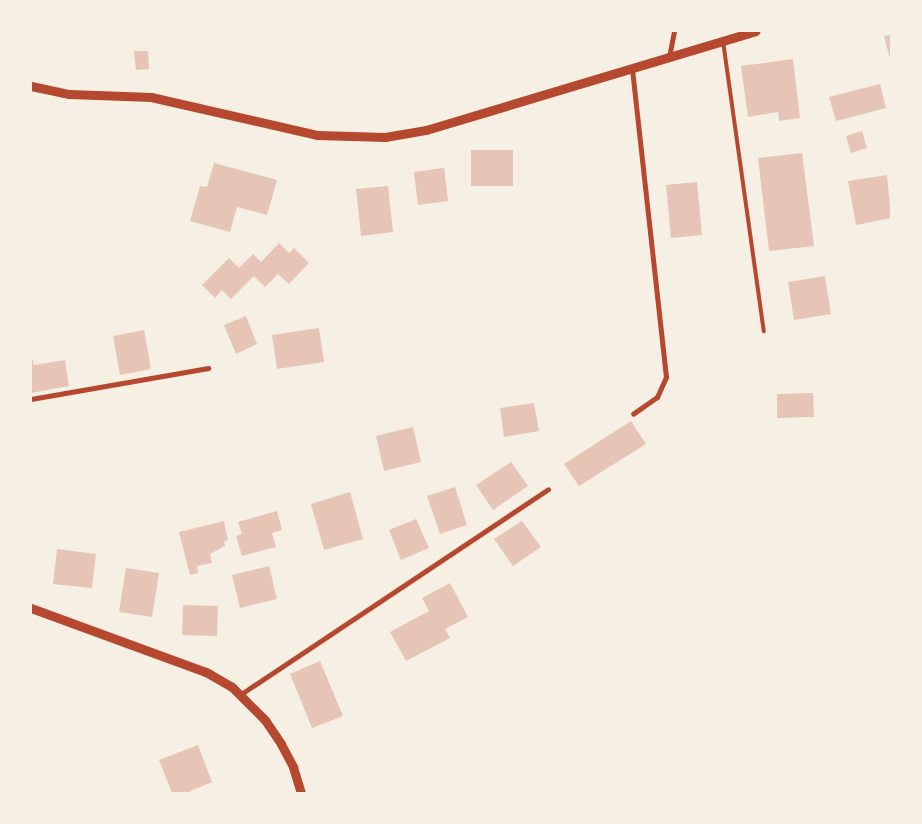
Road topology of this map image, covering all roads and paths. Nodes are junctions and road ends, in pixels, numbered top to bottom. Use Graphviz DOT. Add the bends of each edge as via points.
graph roads {
  1 [pos="674,31"];
  2 [pos="755,31"];
  3 [pos="723,41"];
  4 [pos="669,57"];
  5 [pos="632,69"];
  6 [pos="31,86"];
  7 [pos="764,331"];
  8 [pos="208,368"];
  9 [pos="31,400"];
  10 [pos="633,414"];
  11 [pos="548,488"];
  12 [pos="31,608"];
  13 [pos="241,694"];
  14 [pos="301,793"];
  1 -- 4 [label="street"];
  2 -- 3 [label="street"];
  3 -- 4 [label="street"];
  3 -- 7 [label="lane"];
  4 -- 5 [label="street"];
  5 -- 6 [label="street" via="426,130 366,138 317,135 151,97 69,94"];
  5 -- 10 [label="street" via="666,377 657,397"];
  8 -- 9 [label="street"];
  11 -- 13 [label="street"];
  12 -- 13 [label="street" via="206,672"];
  13 -- 14 [label="street" via="281,744 294,767"];
}
